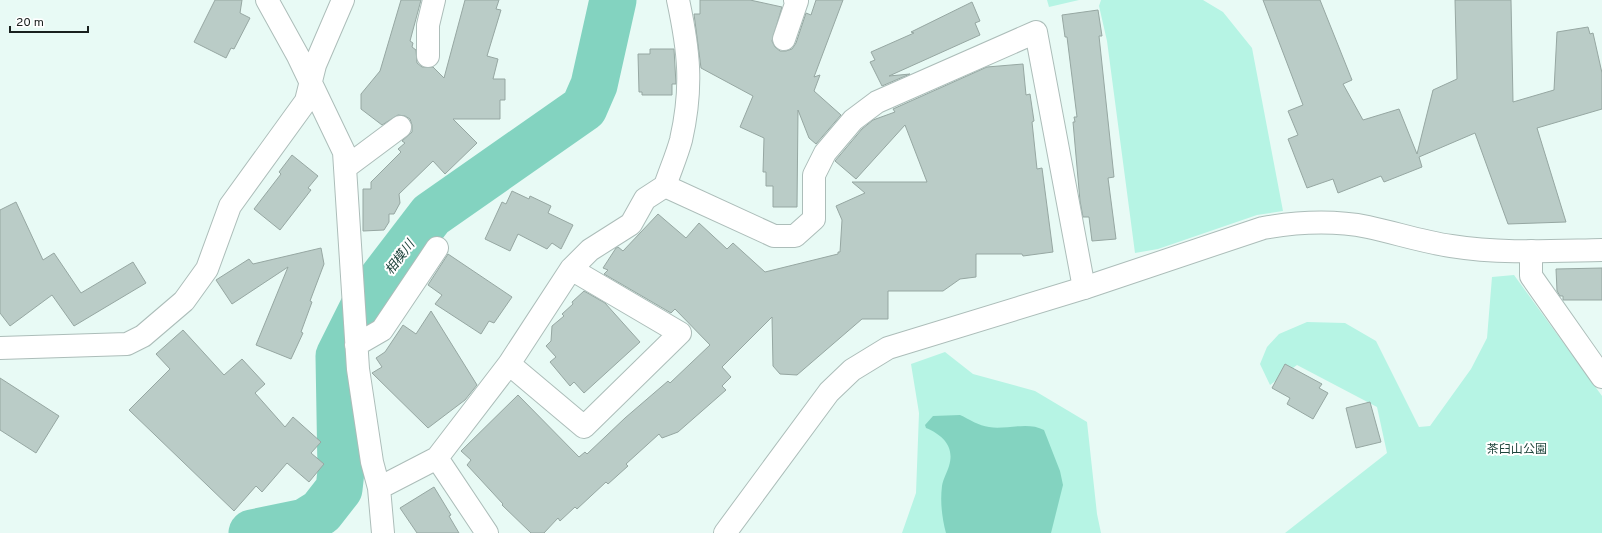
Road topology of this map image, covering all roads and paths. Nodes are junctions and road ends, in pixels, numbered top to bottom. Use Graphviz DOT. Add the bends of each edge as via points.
graph roads {
  1 [pos="267,0"];
  2 [pos="343,0"];
  3 [pos="434,0"];
  4 [pos="678,0"];
  5 [pos="795,0"];
  6 [pos="784,39"];
  7 [pos="428,56"];
  8 [pos="310,82"];
  9 [pos="400,127"];
  10 [pos="345,168"];
  11 [pos="664,186"];
  12 [pos="437,248"];
  13 [pos="1602,250"];
  14 [pos="1531,251"];
  15 [pos="571,269"];
  16 [pos="1084,288"];
  17 [pos="356,342"];
  18 [pos="0,348"];
  19 [pos="509,364"];
  20 [pos="1602,377"];
  21 [pos="437,458"];
  22 [pos="379,488"];
  23 [pos="383,533"];
  24 [pos="487,533"];
  25 [pos="725,533"];
  1 -- 8 [label="street"];
  2 -- 8 [label="street"];
  3 -- 7 [label="street" via="428,25"];
  4 -- 11 [label="street" via="687,40 690,74 681,141"];
  5 -- 6 [label="street" via="797,1"];
  8 -- 10 [label="street" via="344,152"];
  8 -- 18 [label="street" via="306,101 230,206 207,268 184,301 143,336 126,344"];
  9 -- 10 [label="street"];
  10 -- 17 [label="street"];
  11 -- 15 [label="street" via="645,199 631,224 590,250"];
  11 -- 16 [label="street" via="774,236 795,236 814,219 814,175 823,158 853,120 877,102 1036,32"];
  12 -- 17 [label="street" via="382,330"];
  13 -- 14 [label="street"];
  14 -- 16 [label="street" via="1501,252 1450,246 1341,223 1286,224 1217,242"];
  14 -- 20 [label="street" via="1531,276"];
  15 -- 19 [label="street"];
  15 -- 19 [label="street" via="680,333 584,427"];
  16 -- 25 [label="street" via="888,348 852,370 829,392"];
  17 -- 22 [label="street" via="372,462"];
  19 -- 21 [label="street"];
  21 -- 22 [label="street"];
  21 -- 24 [label="street"];
  22 -- 23 [label="street"];
}
